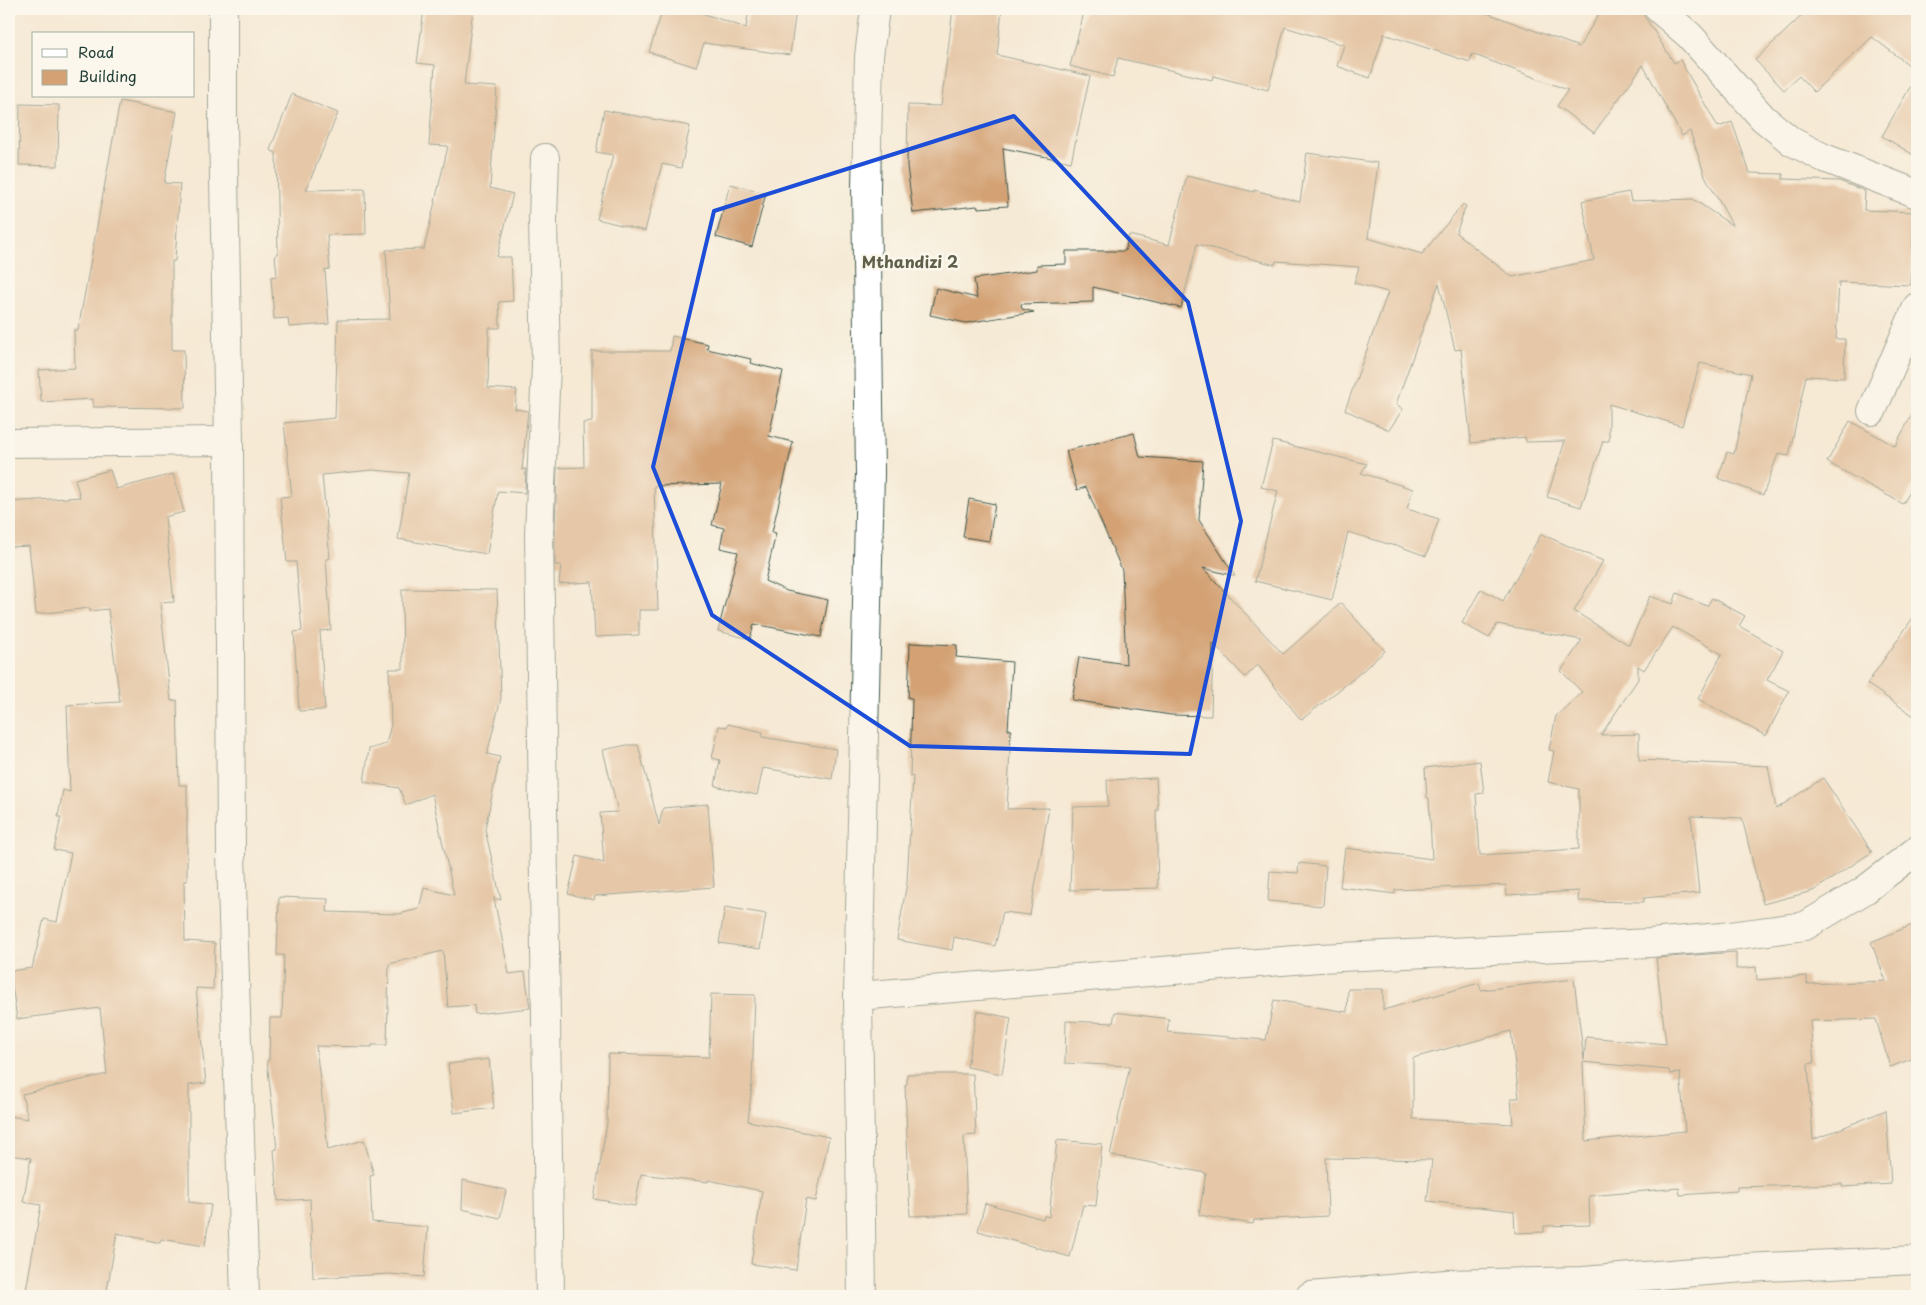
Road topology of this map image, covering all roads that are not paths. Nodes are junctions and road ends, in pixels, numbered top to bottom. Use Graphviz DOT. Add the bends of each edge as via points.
graph roads {
  1 [pos="875,9"];
  2 [pos="1660,9"];
  3 [pos="223,15"];
  4 [pos="545,158"];
  5 [pos="1917,194"];
  6 [pos="1917,307"];
  7 [pos="1872,410"];
  8 [pos="229,440"];
  9 [pos="9,443"];
  10 [pos="1917,850"];
  11 [pos="858,996"];
  12 [pos="1917,1260"];
  13 [pos="1583,1289"];
  14 [pos="245,1296"];
  15 [pos="550,1296"];
  16 [pos="862,1296"];
  17 [pos="1310,1296"];
  1 -- 11 [label="street" via="869,56 866,178 870,473"];
  2 -- 5 [label="street" via="1690,36 1763,118 1791,141 1822,157"];
  3 -- 8 [label="street"];
  4 -- 15 [label="street" via="546,364 539,534"];
  6 -- 7 [label="street"];
  8 -- 9 [label="street"];
  8 -- 14 [label="street" via="231,854"];
  10 -- 11 [label="street" via="1866,890 1805,926 1650,943 1319,958"];
  11 -- 16 [label="street"];
  12 -- 13 [label="street" via="1744,1268"];
  13 -- 17 [label="street" via="1446,1284"];
}
